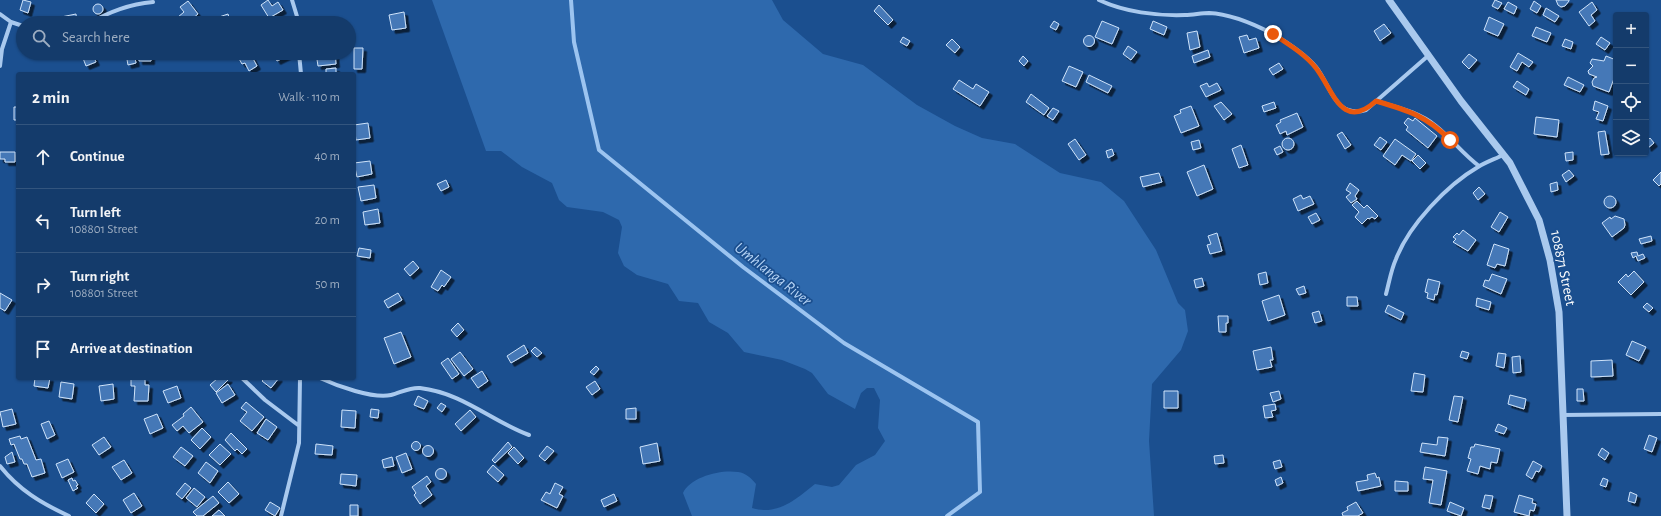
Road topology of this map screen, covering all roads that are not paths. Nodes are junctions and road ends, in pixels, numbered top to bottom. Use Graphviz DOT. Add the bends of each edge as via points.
graph roads {
  1 [pos="292,0"];
  2 [pos="1099,0"];
  3 [pos="1389,0"];
  4 [pos="153,2"];
  5 [pos="0,14"];
  6 [pos="103,16"];
  7 [pos="297,16"];
  8 [pos="11,22"];
  9 [pos="16,24"];
  10 [pos="1429,55"];
  11 [pos="299,60"];
  12 [pos="0,66"];
  13 [pos="300,72"];
  14 [pos="1376,101"];
  15 [pos="1503,155"];
  16 [pos="1479,166"];
  17 [pos="1386,294"];
  18 [pos="244,380"];
  19 [pos="300,380"];
  20 [pos="324,380"];
  21 [pos="1661,414"];
  22 [pos="1562,415"];
  23 [pos="298,425"];
  24 [pos="528,435"];
  25 [pos="0,466"];
  26 [pos="68,516"];
  27 [pos="281,516"];
  28 [pos="1567,516"];
  1 -- 7 [label="street"];
  2 -- 14 [label="street" via="1122,9 1157,14 1209,13 1247,22 1273,34 1308,59 1343,108 1360,112"];
  3 -- 10 [label="street, 108871 Street"];
  4 -- 6 [label="street" via="135,3"];
  5 -- 8 [label="street"];
  8 -- 9 [label="street"];
  8 -- 12 [label="street" via="2,49"];
  10 -- 14 [label="street"];
  10 -- 15 [label="street, 108871 Street" via="1461,102"];
  11 -- 13 [label="street"];
  14 -- 16 [label="street" via="1415,113 1436,126 1462,153"];
  15 -- 16 [label="street"];
  15 -- 22 [label="street, 108871 Street" via="1510,163 1539,220 1550,260 1559,312"];
  16 -- 17 [label="street" via="1429,209 1407,238 1396,259"];
  18 -- 23 [label="street"];
  19 -- 23 [label="street"];
  20 -- 24 [label="street" via="336,386 377,396 419,388 451,396"];
  21 -- 22 [label="street"];
  22 -- 28 [label="street, 108871 Street"];
  23 -- 27 [label="street" via="299,443"];
  25 -- 26 [label="street" via="33,498"];
}
